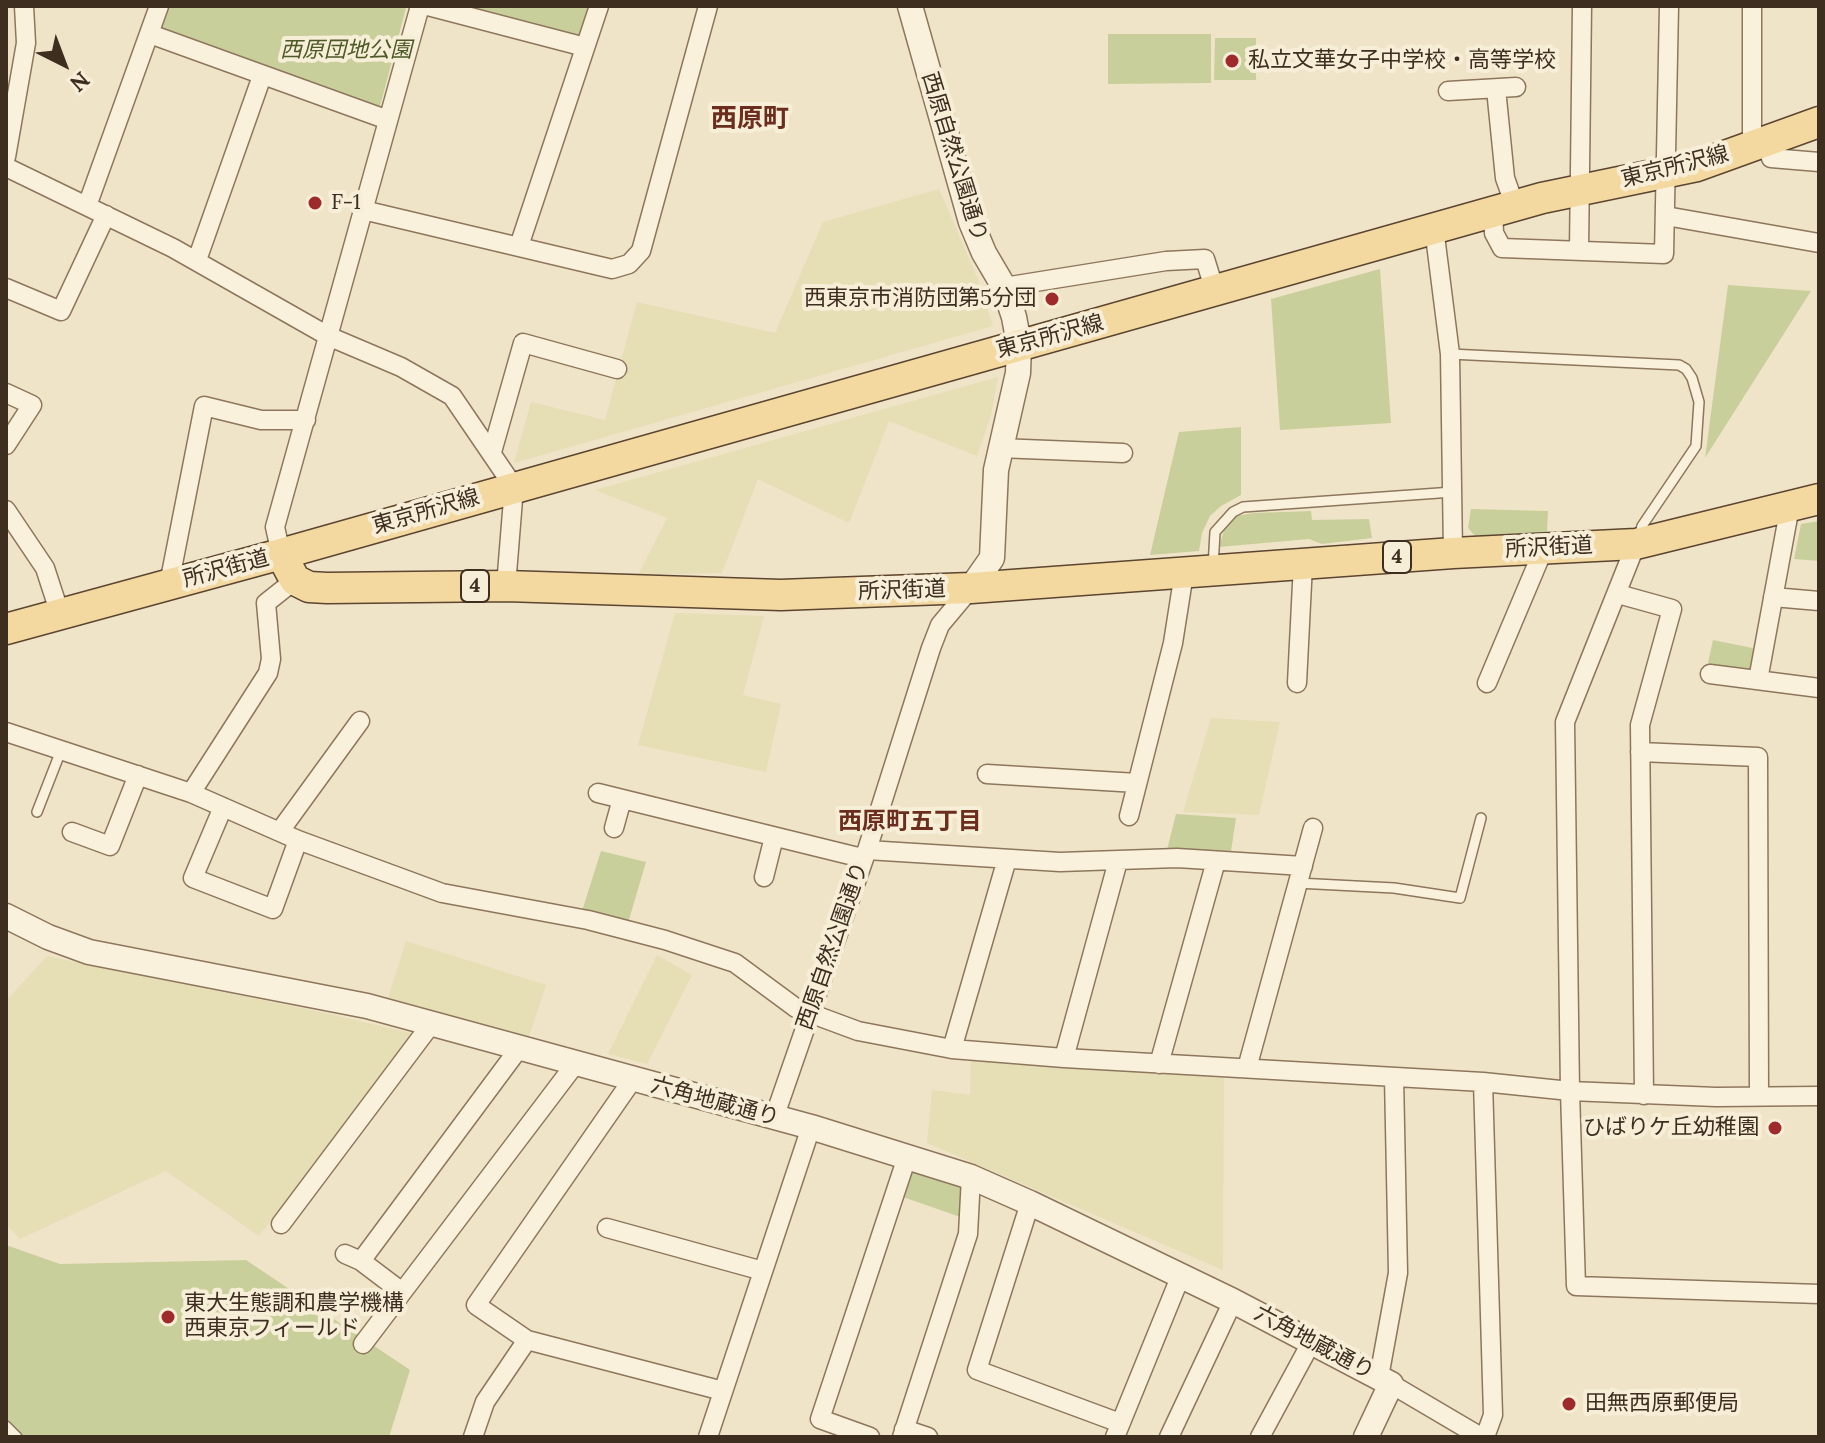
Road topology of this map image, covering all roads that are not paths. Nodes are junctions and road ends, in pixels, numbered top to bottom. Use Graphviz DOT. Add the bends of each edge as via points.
graph roads {
  1 [pos="24,6"];
  2 [pos="159,6"];
  3 [pos="420,6"];
  4 [pos="428,6"];
  5 [pos="599,6"];
  6 [pos="708,6"];
  7 [pos="910,6"];
  8 [pos="1582,6"];
  9 [pos="1669,6"];
  10 [pos="1752,6"];
  11 [pos="150,34"];
  12 [pos="585,47"];
  13 [pos="262,76"];
  14 [pos="1516,87"];
  15 [pos="1496,89"];
  16 [pos="1448,91"];
  17 [pos="10,107"];
  18 [pos="388,120"];
  19 [pos="1819,122"];
  20 [pos="1759,143"];
  21 [pos="6,157"];
  22 [pos="1819,162"];
  23 [pos="6,167"];
  24 [pos="1667,173"];
  25 [pos="1580,189"];
  26 [pos="87,206"];
  27 [pos="1504,209"];
  28 [pos="363,210"];
  29 [pos="106,215"];
  30 [pos="1666,216"];
  31 [pos="1434,228"];
  32 [pos="1819,243"];
  33 [pos="519,246"];
  34 [pos="1579,251"];
  35 [pos="197,260"];
  36 [pos="1004,287"];
  37 [pos="6,288"];
  38 [pos="1215,291"];
  39 [pos="328,336"];
  40 [pos="1019,344"];
  41 [pos="1450,354"];
  42 [pos="617,369"];
  43 [pos="6,393"];
  44 [pos="306,420"];
  45 [pos="6,445"];
  46 [pos="999,448"];
  47 [pos="492,452"];
  48 [pos="1123,453"];
  49 [pos="514,487"];
  50 [pos="1453,492"];
  51 [pos="1805,502"];
  52 [pos="6,510"];
  53 [pos="1636,544"];
  54 [pos="1544,548"];
  55 [pos="1453,553"];
  56 [pos="281,554"];
  57 [pos="1303,564"];
  58 [pos="1198,572"];
  59 [pos="295,580"];
  60 [pos="169,584"];
  61 [pos="506,586"];
  62 [pos="971,588"];
  63 [pos="1618,594"];
  64 [pos="1773,597"];
  65 [pos="1819,601"];
  66 [pos="60,614"];
  67 [pos="6,629"];
  68 [pos="1710,674"];
  69 [pos="1758,680"];
  70 [pos="1297,683"];
  71 [pos="1487,683"];
  72 [pos="1819,688"];
  73 [pos="360,721"];
  74 [pos="6,732"];
  75 [pos="62,748"];
  76 [pos="1640,752"];
  77 [pos="987,774"];
  78 [pos="138,775"];
  79 [pos="1137,783"];
  80 [pos="191,793"];
  81 [pos="598,793"];
  82 [pos="622,799"];
  83 [pos="223,807"];
  84 [pos="37,812"];
  85 [pos="1129,816"];
  86 [pos="1481,818"];
  87 [pos="614,828"];
  88 [pos="1313,828"];
  89 [pos="280,831"];
  90 [pos="72,832"];
  91 [pos="774,837"];
  92 [pos="298,840"];
  93 [pos="864,854"];
  94 [pos="1007,859"];
  95 [pos="1118,861"];
  96 [pos="1216,861"];
  97 [pos="1300,874"];
  98 [pos="764,877"];
  99 [pos="6,916"];
  100 [pos="811,1013"];
  101 [pos="432,1023"];
  102 [pos="520,1047"];
  103 [pos="952,1049"];
  104 [pos="1064,1058"];
  105 [pos="576,1063"];
  106 [pos="1159,1064"];
  107 [pos="1247,1068"];
  108 [pos="1394,1077"];
  109 [pos="633,1079"];
  110 [pos="1483,1082"];
  111 [pos="1570,1091"];
  112 [pos="1644,1095"];
  113 [pos="1759,1096"];
  114 [pos="1819,1096"];
  115 [pos="774,1118"];
  116 [pos="811,1127"];
  117 [pos="907,1157"];
  118 [pos="971,1177"];
  119 [pos="1030,1203"];
  120 [pos="281,1224"];
  121 [pos="607,1228"];
  122 [pos="763,1271"];
  123 [pos="1181,1275"];
  124 [pos="402,1292"];
  125 [pos="1819,1294"];
  126 [pos="1233,1301"];
  127 [pos="527,1340"];
  128 [pos="1312,1341"];
  129 [pos="363,1344"];
  130 [pos="1385,1381"];
  131 [pos="723,1391"];
  132 [pos="6,1426"];
  133 [pos="1118,1430"];
  134 [pos="903,1433"];
  135 [pos="17,1437"];
  136 [pos="473,1437"];
  137 [pos="708,1437"];
  138 [pos="870,1437"];
  139 [pos="928,1437"];
  140 [pos="1169,1437"];
  141 [pos="1260,1437"];
  142 [pos="1366,1437"];
  143 [pos="1483,1437"];
  1 -- 17 [label="street" via="26,43"];
  2 -- 11 [label="street"];
  3 -- 18 [label="street"];
  4 -- 12 [label="street"];
  5 -- 12 [label="street"];
  6 -- 33 [label="street" via="636,259 612,269"];
  7 -- 36 [label="street, 西原自然公園通り" via="971,222"];
  8 -- 25 [label="street"];
  9 -- 24 [label="street"];
  10 -- 20 [label="street"];
  11 -- 13 [label="street"];
  11 -- 26 [label="street"];
  12 -- 33 [label="street"];
  13 -- 18 [label="street"];
  13 -- 35 [label="street"];
  14 -- 15 [label="street"];
  15 -- 16 [label="street"];
  15 -- 27 [label="street"];
  17 -- 21 [label="street"];
  18 -- 28 [label="street"];
  19 -- 20 [label="main road, 東京所沢線"];
  20 -- 22 [label="street" via="1771,158"];
  20 -- 24 [label="main road, 東京所沢線"];
  23 -- 26 [label="street"];
  24 -- 25 [label="main road, 東京所沢線"];
  24 -- 30 [label="street"];
  25 -- 27 [label="main road, 東京所沢線"];
  25 -- 34 [label="street"];
  26 -- 29 [label="street"];
  27 -- 31 [label="main road, 東京所沢線"];
  27 -- 34 [label="street" via="1494,233 1502,248"];
  28 -- 33 [label="street"];
  28 -- 39 [label="street"];
  29 -- 35 [label="street"];
  29 -- 37 [label="street" via="61,311"];
  30 -- 32 [label="street"];
  30 -- 34 [label="street" via="1664,254"];
  31 -- 38 [label="main road, 東京所沢線"];
  31 -- 41 [label="street"];
  35 -- 39 [label="street"];
  36 -- 38 [label="street" via="1205,259"];
  36 -- 40 [label="street, 西原自然公園通り"];
  38 -- 40 [label="main road, 東京所沢線"];
  39 -- 44 [label="street"];
  39 -- 47 [label="street" via="452,396"];
  40 -- 46 [label="street, 西原自然公園通り" via="1018,373"];
  40 -- 49 [label="main road, 東京所沢線"];
  41 -- 50 [label="street"];
  41 -- 53 [label="lane" via="1686,369 1699,402 1695,450 1642,526"];
  42 -- 47 [label="street" via="523,343"];
  43 -- 45 [label="street" via="32,405"];
  44 -- 56 [label="street" via="275,527"];
  44 -- 60 [label="street" via="261,420 204,406"];
  46 -- 48 [label="street"];
  46 -- 62 [label="street, 西原自然公園通り" via="992,558"];
  47 -- 49 [label="street"];
  49 -- 56 [label="main road, 東京所沢線"];
  49 -- 61 [label="street"];
  50 -- 55 [label="street"];
  50 -- 58 [label="lane" via="1243,507 1215,532"];
  51 -- 53 [label="main road, 所沢街道 / 4"];
  51 -- 64 [label="street"];
  52 -- 66 [label="street" via="45,568"];
  53 -- 54 [label="main road, 所沢街道 / 4"];
  53 -- 63 [label="street"];
  54 -- 55 [label="main road, 所沢街道 / 4"];
  54 -- 71 [label="street"];
  55 -- 57 [label="main road, 所沢街道 / 4"];
  56 -- 59 [label="main road, 所沢街道"];
  56 -- 60 [label="main road, 所沢街道"];
  57 -- 58 [label="main road, 所沢街道 / 4"];
  57 -- 70 [label="street"];
  58 -- 62 [label="main road, 所沢街道 / 4"];
  58 -- 79 [label="street" via="1173,643"];
  59 -- 61 [label="main road, 所沢街道 / 4" via="327,588"];
  59 -- 80 [label="street" via="266,603 268,673"];
  60 -- 66 [label="main road, 所沢街道"];
  61 -- 62 [label="main road, 所沢街道 / 4" via="781,595"];
  62 -- 93 [label="street, 西原自然公園通り" via="940,625"];
  63 -- 76 [label="street" via="1672,609 1640,725"];
  63 -- 111 [label="street" via="1565,722"];
  64 -- 65 [label="street"];
  64 -- 69 [label="street"];
  66 -- 67 [label="main road, 所沢街道"];
  68 -- 69 [label="street"];
  69 -- 72 [label="street"];
  73 -- 89 [label="street"];
  74 -- 75 [label="street"];
  75 -- 78 [label="street"];
  75 -- 84 [label="lane"];
  76 -- 112 [label="street"];
  76 -- 113 [label="street" via="1758,757"];
  77 -- 79 [label="street" via="1057,769"];
  78 -- 80 [label="street"];
  78 -- 90 [label="street" via="110,846"];
  79 -- 85 [label="street"];
  80 -- 83 [label="street"];
  81 -- 82 [label="street"];
  82 -- 87 [label="street"];
  82 -- 91 [label="street"];
  83 -- 89 [label="street"];
  83 -- 92 [label="street" via="193,878 273,909"];
  86 -- 97 [label="lane" via="1460,898"];
  88 -- 97 [label="street"];
  89 -- 92 [label="street"];
  91 -- 93 [label="street"];
  91 -- 98 [label="street"];
  92 -- 100 [label="street" via="442,893 588,920 735,963 796,1008"];
  93 -- 94 [label="street"];
  93 -- 100 [label="street, 西原自然公園通り"];
  94 -- 95 [label="street"];
  94 -- 103 [label="street"];
  95 -- 96 [label="street"];
  95 -- 104 [label="street"];
  96 -- 97 [label="street"];
  96 -- 106 [label="street"];
  97 -- 107 [label="street"];
  99 -- 101 [label="street, 六角地蔵通り" via="89,952"];
  100 -- 103 [label="street" via="858,1031"];
  100 -- 115 [label="street, 西原自然公園通り"];
  101 -- 102 [label="street, 六角地蔵通り"];
  101 -- 120 [label="street"];
  102 -- 105 [label="street, 六角地蔵通り"];
  102 -- 124 [label="street" via="353,1257"];
  103 -- 104 [label="street"];
  104 -- 106 [label="street"];
  105 -- 109 [label="street, 六角地蔵通り"];
  105 -- 124 [label="street"];
  106 -- 107 [label="street"];
  107 -- 108 [label="street"];
  108 -- 110 [label="street"];
  108 -- 130 [label="street" via="1398,1273"];
  109 -- 115 [label="street, 六角地蔵通り"];
  109 -- 127 [label="street" via="476,1305"];
  110 -- 111 [label="street"];
  110 -- 143 [label="street" via="1493,1415"];
  111 -- 112 [label="street"];
  111 -- 125 [label="street" via="1576,1286"];
  112 -- 113 [label="street"];
  113 -- 114 [label="street"];
  115 -- 116 [label="street, 六角地蔵通り"];
  116 -- 117 [label="street, 六角地蔵通り"];
  116 -- 122 [label="street"];
  117 -- 118 [label="street, 六角地蔵通り"];
  117 -- 138 [label="street" via="820,1419"];
  118 -- 119 [label="street, 六角地蔵通り"];
  118 -- 134 [label="street" via="968,1234"];
  119 -- 123 [label="street, 六角地蔵通り"];
  119 -- 133 [label="street" via="977,1370"];
  121 -- 122 [label="street"];
  122 -- 131 [label="street"];
  123 -- 126 [label="street, 六角地蔵通り"];
  123 -- 133 [label="street"];
  124 -- 129 [label="street"];
  126 -- 128 [label="street, 六角地蔵通り"];
  126 -- 140 [label="street"];
  127 -- 131 [label="street"];
  127 -- 136 [label="street" via="485,1402"];
  128 -- 130 [label="street, 六角地蔵通り"];
  128 -- 141 [label="street"];
  130 -- 142 [label="street"];
  130 -- 143 [label="street"];
  131 -- 137 [label="street"];
  132 -- 135 [label="lane"];
  134 -- 139 [label="street"];
}
